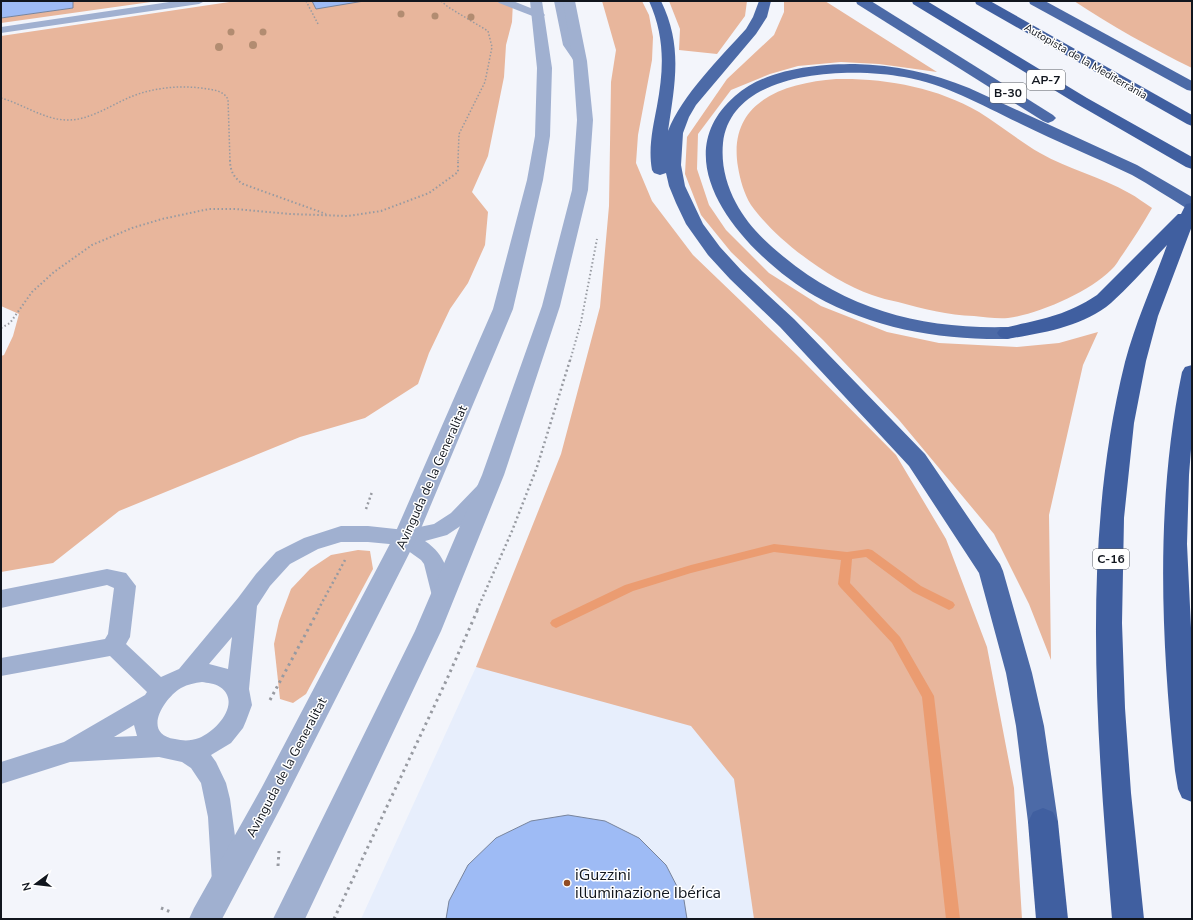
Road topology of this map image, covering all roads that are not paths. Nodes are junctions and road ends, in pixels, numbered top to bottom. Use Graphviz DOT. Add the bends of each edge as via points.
graph roads {
  1 [pos="199,1"];
  2 [pos="503,1"];
  3 [pos="560,1"];
  4 [pos="569,1"];
  5 [pos="655,1"];
  6 [pos="765,1"];
  7 [pos="862,1"];
  8 [pos="918,1"];
  9 [pos="980,1"];
  10 [pos="1035,1"];
  11 [pos="1047,1"];
  12 [pos="131,6"];
  13 [pos="538,8"];
  14 [pos="1060,16"];
  15 [pos="1,30"];
  16 [pos="580,61"];
  17 [pos="1192,87"];
  18 [pos="1192,121"];
  19 [pos="1192,164"];
  20 [pos="1150,179"];
  21 [pos="1191,208"];
  22 [pos="714,250"];
  23 [pos="1192,372"];
  24 [pos="488,487"];
  25 [pos="405,538"];
  26 [pos="443,596"];
  27 [pos="1,599"];
  28 [pos="246,604"];
  29 [pos="113,645"];
  30 [pos="1,666"];
  31 [pos="187,675"];
  32 [pos="238,688"];
  33 [pos="156,696"];
  34 [pos="160,746"];
  35 [pos="70,751"];
  36 [pos="187,752"];
  37 [pos="1,772"];
  38 [pos="1192,789"];
  39 [pos="225,882"];
  40 [pos="205,919"];
  41 [pos="289,919"];
  42 [pos="1052,919"];
  43 [pos="1128,919"];
  1 -- 12 [label="lane"];
  2 -- 13 [label="lane"];
  3 -- 16 [label="lane" via="569,45"];
  4 -- 16 [label="street"];
  5 -- 22 [label="highway" via="667,29 670,51 658,140 658,162 662,180 681,214"];
  6 -- 22 [label="highway" via="760,17 751,31 690,103 675,133 673,165 677,186 695,224"];
  7 -- 20 [label="highway, B-30"];
  8 -- 19 [label="highway, AP-7" via="1023,66"];
  9 -- 18 [label="highway, Autopista de la Mediterrània / AP-7"];
  10 -- 14 [label="highway"];
  11 -- 14 [label="highway"];
  12 -- 15 [label="lane"];
  13 -- 25 [label="street, Avinguda de la Generalitat" via="543,40 544,130 535,180 503,309"];
  14 -- 17 [label="highway"];
  16 -- 24 [label="street" via="585,120 580,190 551,306"];
  20 -- 21 [label="highway, B-30"];
  20 -- 21 [label="highway" via="954,87 920,76 873,69 842,68 814,71 773,80 751,91 725,114 719,124 713,149 714,165 723,195 744,228 794,274 828,295 881,317 957,333 1007,333 1052,325 1092,308"];
  21 -- 43 [label="highway, C-16" via="1144,328 1132,374 1115,481 1111,569 1111,698"];
  22 -- 42 [label="highway" via="917,460 991,571 1019,673 1030,726 1043,822"];
  23 -- 38 [label="highway" via="1182,427 1175,540 1181,686"];
  24 -- 25 [label="lane" via="458,518 440,530"];
  24 -- 26 [label="street"];
  25 -- 26 [label="lane" via="428,554 434,562"];
  25 -- 28 [label="lane" via="341,534 311,543 283,558"];
  25 -- 39 [label="street, Avinguda de la Generalitat"];
  26 -- 41 [label="street"];
  27 -- 29 [label="lane" via="107,577 119,579 125,586 118,637"];
  28 -- 31 [label="lane"];
  28 -- 32 [label="lane"];
  29 -- 30 [label="lane" via="103,649"];
  29 -- 33 [label="lane"];
  31 -- 32 [label="lane" via="216,673 229,679"];
  31 -- 33 [label="lane" via="173,681"];
  32 -- 36 [label="lane" via="241,700 239,714 232,727 220,739 204,748"];
  33 -- 34 [label="lane" via="146,715 146,727 151,738"];
  33 -- 35 [label="lane"];
  34 -- 35 [label="lane"];
  34 -- 36 [label="lane" via="173,752"];
  35 -- 37 [label="lane"];
  36 -- 39 [label="lane" via="201,761 213,779 218,797"];
  39 -- 40 [label="street, Avinguda de la Generalitat"];
}
